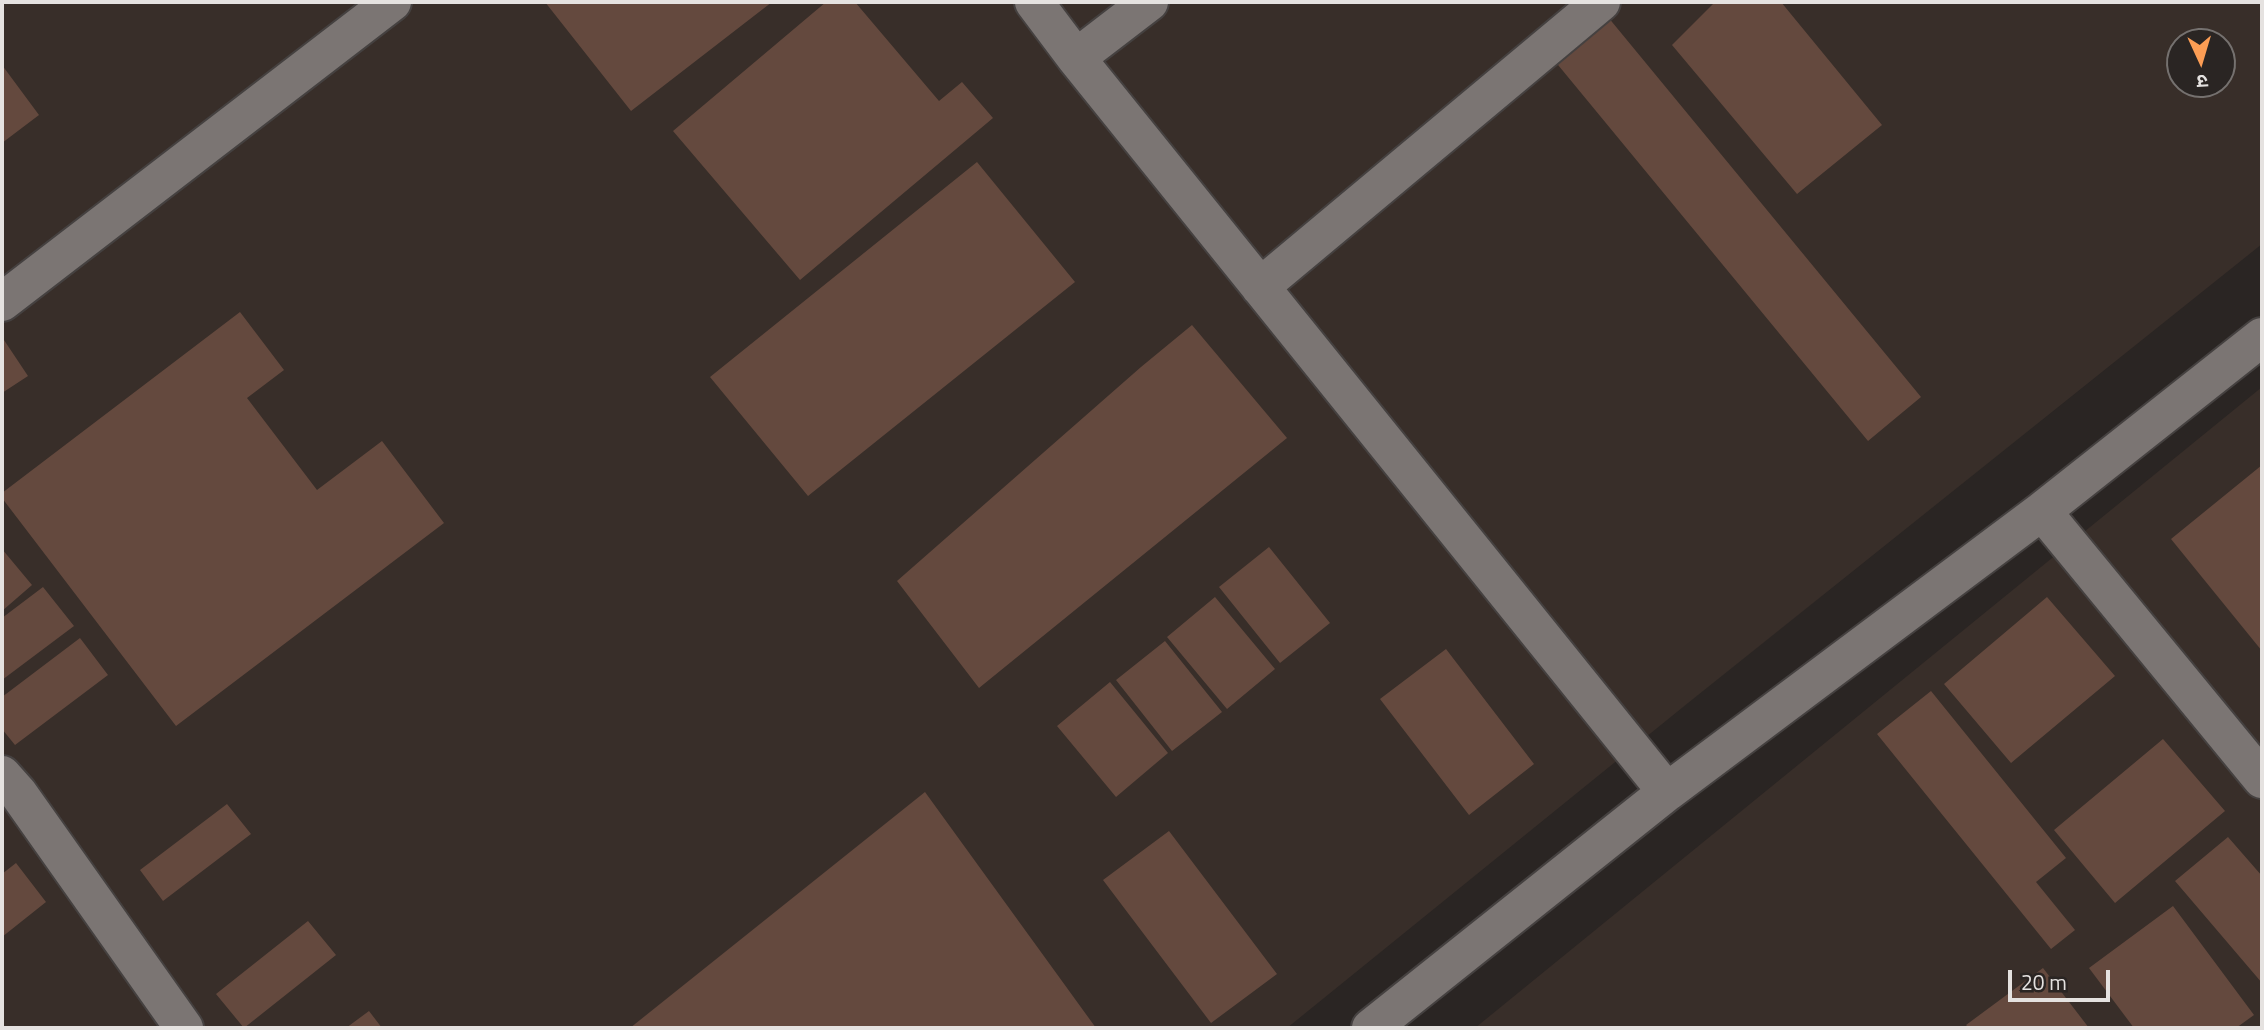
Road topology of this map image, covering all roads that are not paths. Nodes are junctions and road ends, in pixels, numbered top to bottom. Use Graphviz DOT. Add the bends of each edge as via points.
graph roads {
  1 [pos="392,2"];
  2 [pos="1034,2"];
  3 [pos="1149,2"];
  4 [pos="1596,3"];
  5 [pos="1076,58"];
  6 [pos="1260,287"];
  7 [pos="2,302"];
  8 [pos="2262,337"];
  9 [pos="2042,511"];
  10 [pos="2,775"];
  11 [pos="2262,779"];
  12 [pos="1667,792"];
  13 [pos="184,1028"];
  14 [pos="1371,1028"];
  1 -- 7 [label="street"];
  2 -- 5 [label="street"];
  3 -- 5 [label="street"];
  4 -- 6 [label="street"];
  5 -- 6 [label="street"];
  6 -- 12 [label="street"];
  8 -- 9 [label="street"];
  9 -- 11 [label="street"];
  9 -- 12 [label="street"];
  10 -- 13 [label="street"];
  12 -- 14 [label="street"];
}
